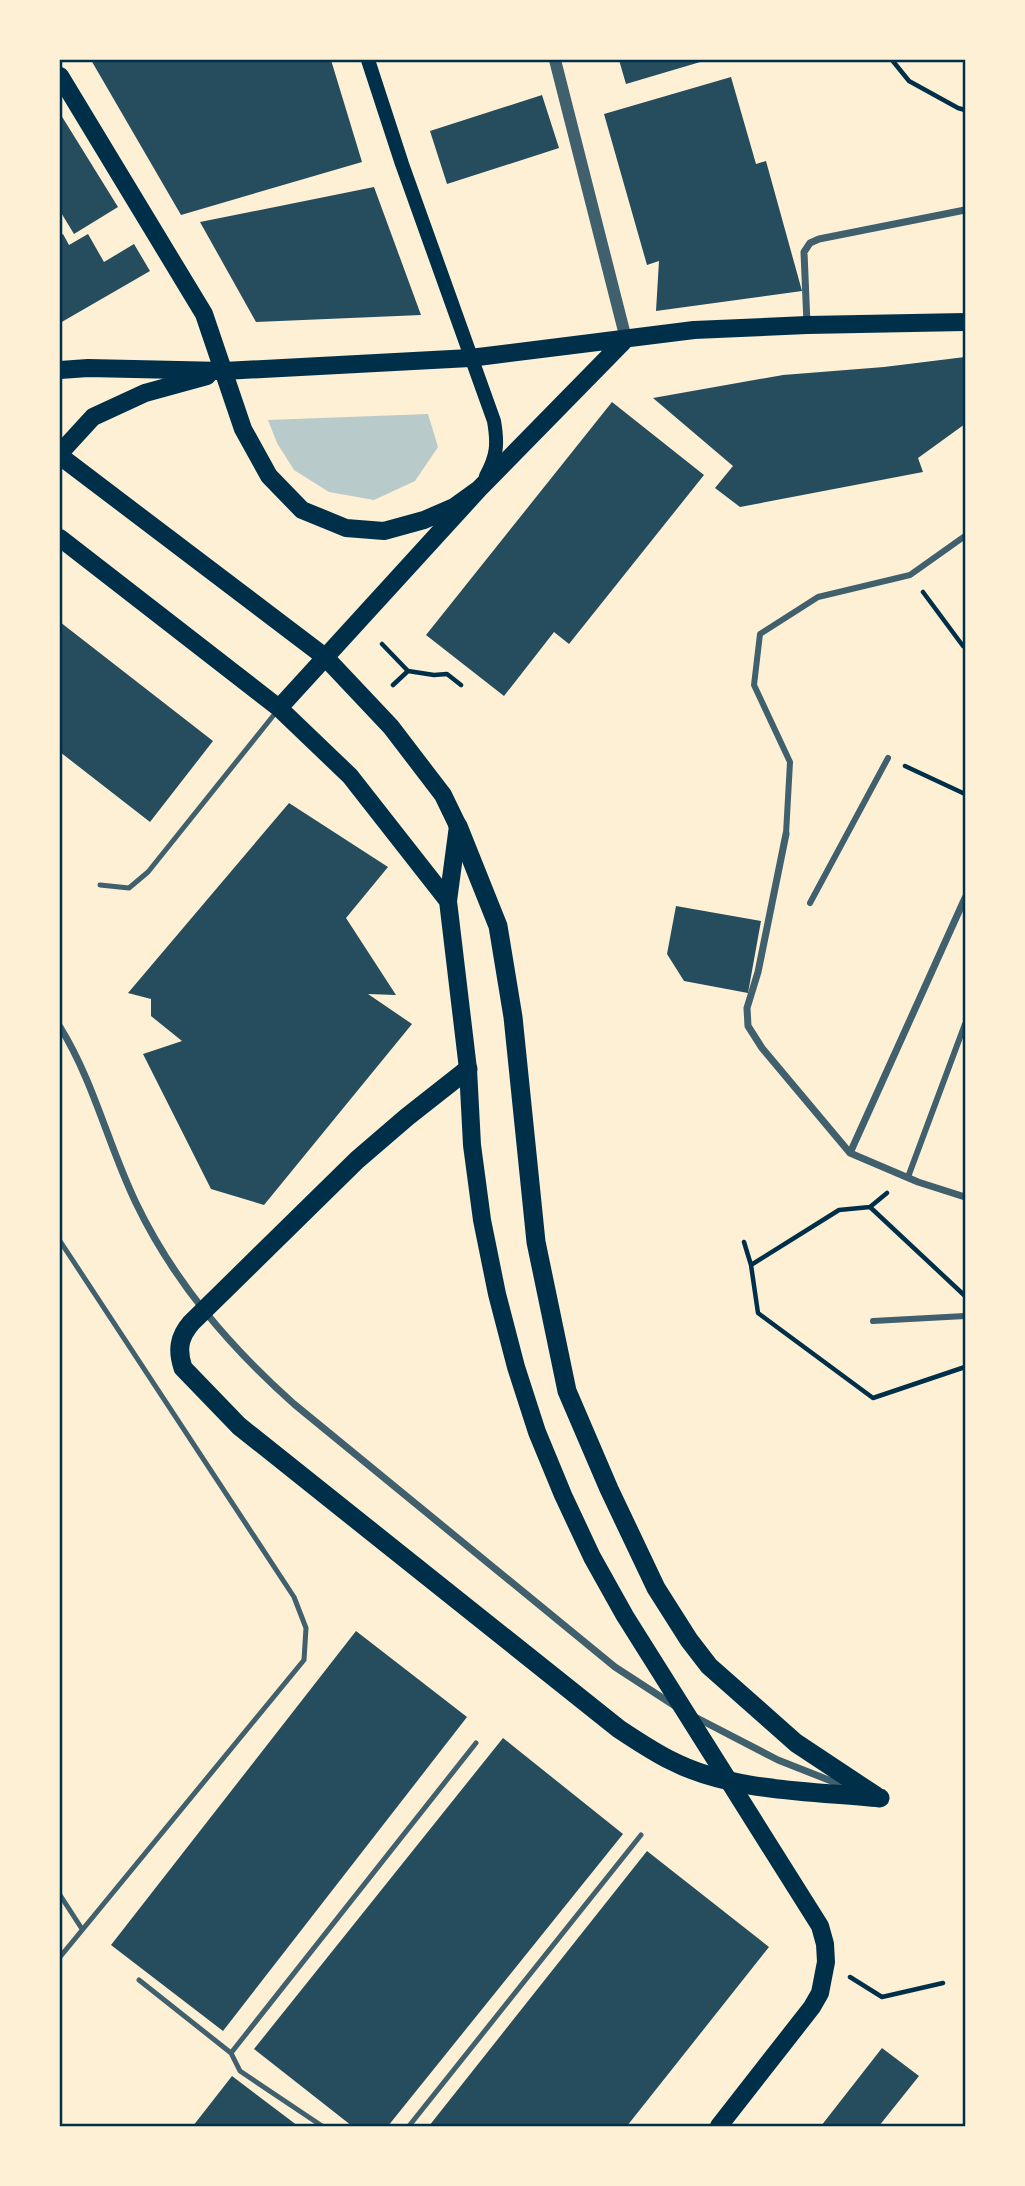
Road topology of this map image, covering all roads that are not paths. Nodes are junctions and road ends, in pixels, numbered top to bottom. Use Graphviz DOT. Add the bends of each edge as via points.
graph roads {
  1 [pos="368,60"];
  2 [pos="555,60"];
  3 [pos="60,76"];
  4 [pos="965,210"];
  5 [pos="965,322"];
  6 [pos="807,325"];
  7 [pos="626,339"];
  8 [pos="470,358"];
  9 [pos="60,370"];
  10 [pos="224,371"];
  11 [pos="60,454"];
  12 [pos="479,489"];
  13 [pos="965,536"];
  14 [pos="60,538"];
  15 [pos="325,657"];
  16 [pos="279,708"];
  17 [pos="888,758"];
  18 [pos="458,826"];
  19 [pos="786,834"];
  20 [pos="100,885"];
  21 [pos="965,898"];
  22 [pos="447,901"];
  23 [pos="810,903"];
  24 [pos="965,1024"];
  25 [pos="60,1027"];
  26 [pos="468,1069"];
  27 [pos="850,1153"];
  28 [pos="908,1177"];
  29 [pos="965,1197"];
  30 [pos="60,1241"];
  31 [pos="965,1316"];
  32 [pos="873,1321"];
  33 [pos="476,1743"];
  34 [pos="880,1798"];
  35 [pos="640,1835"];
  36 [pos="60,1895"];
  37 [pos="82,1929"];
  38 [pos="60,1957"];
  39 [pos="139,1980"];
  40 [pos="231,2053"];
  41 [pos="321,2126"];
  42 [pos="409,2126"];
  43 [pos="719,2126"];
  1 -- 8 [label="main road"];
  2 -- 7 [label="street"];
  3 -- 10 [label="main road" via="204,314"];
  4 -- 6 [label="street" via="810,243 804,252"];
  5 -- 6 [label="main road"];
  6 -- 7 [label="main road" via="694,330"];
  7 -- 8 [label="main road"];
  7 -- 12 [label="main road"];
  8 -- 10 [label="main road"];
  8 -- 12 [label="main road" via="497,439 495,460"];
  9 -- 10 [label="main road"];
  10 -- 11 [label="main road" via="145,393 93,417"];
  10 -- 12 [label="main road" via="243,429 269,476 302,510 346,528 384,531 425,520"];
  11 -- 15 [label="main road"];
  12 -- 15 [label="main road"];
  13 -- 19 [label="street" via="910,575 818,597 760,634 754,685 790,762"];
  14 -- 16 [label="main road"];
  15 -- 16 [label="main road"];
  15 -- 18 [label="main road" via="419,761"];
  16 -- 20 [label="lane" via="148,872 129,888"];
  16 -- 22 [label="main road" via="350,776"];
  17 -- 23 [label="street"];
  18 -- 22 [label="main road"];
  18 -- 34 [label="highway" via="498,926 513,1017 536,1242 567,1391 609,1489 656,1588 709,1666 796,1743"];
  19 -- 27 [label="street" via="747,1008 748,1026"];
  21 -- 27 [label="street"];
  22 -- 26 [label="main road"];
  24 -- 28 [label="street"];
  25 -- 34 [label="street" via="87,1077 118,1161 157,1243 215,1326 253,1367 615,1667 729,1736"];
  26 -- 34 [label="highway" via="357,1160 191,1323 179,1345 183,1368 239,1426 620,1730 671,1761 708,1775 749,1785"];
  26 -- 43 [label="main road" via="472,1145 496,1294 537,1432 592,1556 625,1616 811,1910 825,1944 820,1993 812,2007"];
  27 -- 28 [label="street"];
  28 -- 29 [label="street"];
  30 -- 37 [label="lane" via="294,1597 306,1628 304,1660"];
  31 -- 32 [label="street"];
  33 -- 40 [label="lane"];
  35 -- 42 [label="lane"];
  36 -- 37 [label="lane"];
  37 -- 38 [label="lane"];
  39 -- 40 [label="lane"];
  40 -- 41 [label="lane" via="240,2071"];
}
